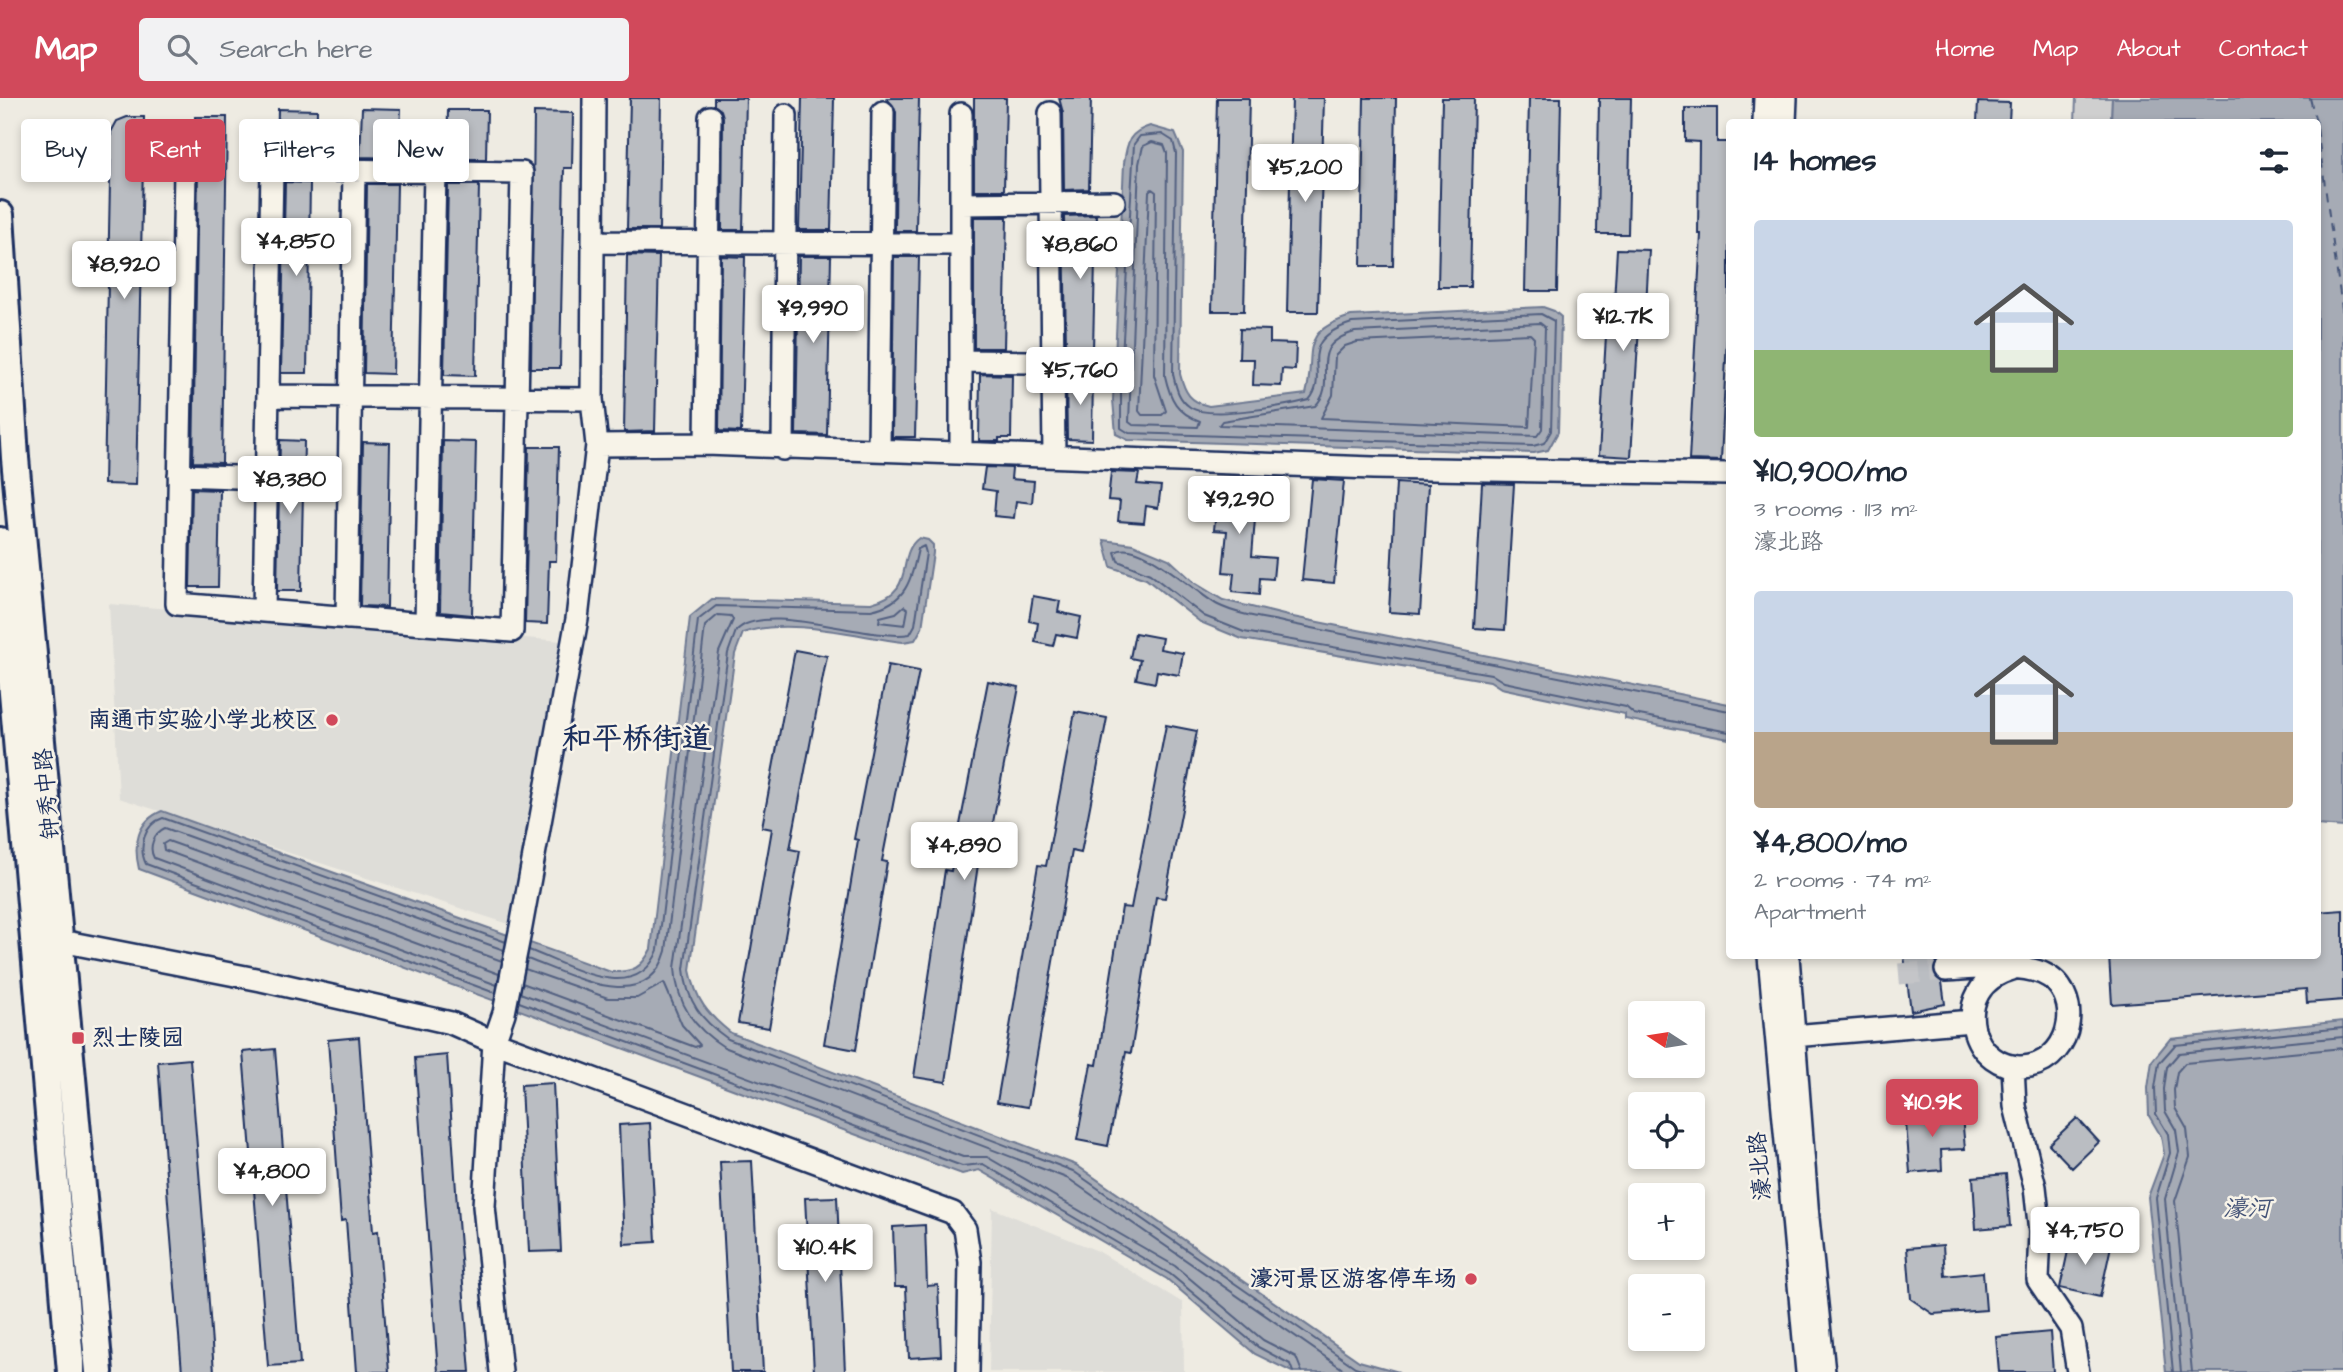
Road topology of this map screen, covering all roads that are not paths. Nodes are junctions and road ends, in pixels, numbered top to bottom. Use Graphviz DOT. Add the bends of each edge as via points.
graph roads {
  1 [pos="594,98"];
  2 [pos="1765,98"];
  3 [pos="1786,98"];
  4 [pos="883,112"];
  5 [pos="1050,113"];
  6 [pos="961,114"];
  7 [pos="786,115"];
  8 [pos="710,117"];
  9 [pos="1764,119"];
  10 [pos="1784,119"];
  11 [pos="469,172"];
  12 [pos="185,182"];
  13 [pos="272,182"];
  14 [pos="354,182"];
  15 [pos="435,182"];
  16 [pos="1114,202"];
  17 [pos="1051,203"];
  18 [pos="961,204"];
  19 [pos="0,215"];
  20 [pos="595,242"];
  21 [pos="709,242"];
  22 [pos="785,242"];
  23 [pos="882,243"];
  24 [pos="961,244"];
  25 [pos="961,361"];
  26 [pos="1053,362"];
  27 [pos="1111,363"];
  28 [pos="268,396"];
  29 [pos="353,397"];
  30 [pos="432,399"];
  31 [pos="592,399"];
  32 [pos="519,401"];
  33 [pos="706,444"];
  34 [pos="597,445"];
  35 [pos="783,449"];
  36 [pos="879,449"];
  37 [pos="961,452"];
  38 [pos="1054,455"];
  39 [pos="1726,474"];
  40 [pos="179,475"];
  41 [pos="267,478"];
  42 [pos="0,541"];
  43 [pos="264,611"];
  44 [pos="347,618"];
  45 [pos="426,624"];
  46 [pos="61,941"];
  47 [pos="1769,959"];
  48 [pos="1788,959"];
  49 [pos="2024,964"];
  50 [pos="1946,970"];
  51 [pos="1972,1021"];
  52 [pos="1793,1036"];
  53 [pos="494,1042"];
  54 [pos="2013,1066"];
  55 [pos="71,1372"];
  56 [pos="99,1372"];
  57 [pos="501,1372"];
  58 [pos="968,1372"];
  59 [pos="1807,1372"];
  60 [pos="1824,1372"];
  61 [pos="2078,1372"];
  1 -- 20 [label="street"];
  2 -- 9 [label="street"];
  3 -- 10 [label="street"];
  4 -- 23 [label="street"];
  5 -- 17 [label="street"];
  6 -- 18 [label="street"];
  7 -- 22 [label="street"];
  8 -- 21 [label="street"];
  11 -- 32 [label="street" via="522,173"];
  12 -- 40 [label="street"];
  13 -- 28 [label="street"];
  14 -- 29 [label="street"];
  15 -- 30 [label="street"];
  16 -- 17 [label="street"];
  17 -- 18 [label="street"];
  17 -- 26 [label="street"];
  18 -- 24 [label="street"];
  19 -- 46 [label="main road, 钟秀中路" via="15,458"];
  20 -- 21 [label="street"];
  20 -- 31 [label="street"];
  21 -- 22 [label="street"];
  21 -- 33 [label="street"];
  22 -- 23 [label="street"];
  22 -- 35 [label="street"];
  23 -- 24 [label="street"];
  23 -- 36 [label="street"];
  24 -- 25 [label="street"];
  25 -- 26 [label="street"];
  25 -- 37 [label="street"];
  26 -- 27 [label="street"];
  26 -- 38 [label="street"];
  28 -- 29 [label="street"];
  28 -- 41 [label="street"];
  29 -- 30 [label="street"];
  29 -- 44 [label="street"];
  30 -- 32 [label="street"];
  30 -- 45 [label="street"];
  31 -- 32 [label="street"];
  31 -- 34 [label="street"];
  32 -- 45 [label="street" via="512,631"];
  33 -- 34 [label="street"];
  33 -- 35 [label="street"];
  34 -- 53 [label="street" via="577,619 521,927"];
  35 -- 36 [label="street"];
  36 -- 37 [label="street"];
  37 -- 38 [label="street"];
  38 -- 39 [label="street" via="1373,468"];
  40 -- 41 [label="street"];
  40 -- 43 [label="street" via="177,604"];
  41 -- 43 [label="street"];
  42 -- 55 [label="main road, 钟秀中路"];
  43 -- 44 [label="street"];
  44 -- 45 [label="street"];
  46 -- 53 [label="street" via="438,1020"];
  46 -- 56 [label="main road, 钟秀中路"];
  47 -- 59 [label="street, 濠北路"];
  48 -- 52 [label="street, 濠北路"];
  49 -- 50 [label="street"];
  49 -- 51 [label="street" via="1993,974 1981,986 1973,1002"];
  49 -- 54 [label="street" via="2058,985 2066,1000 2068,1025 2059,1048 2046,1059 2030,1066"];
  51 -- 52 [label="street"];
  51 -- 54 [label="street" via="1985,1051"];
  52 -- 60 [label="street, 濠北路"];
  53 -- 57 [label="street" via="484,1206"];
  53 -- 58 [label="street" via="953,1213 965,1229 970,1262"];
  54 -- 61 [label="street" via="2015,1106 2035,1186 2038,1280 2071,1329"];
}
